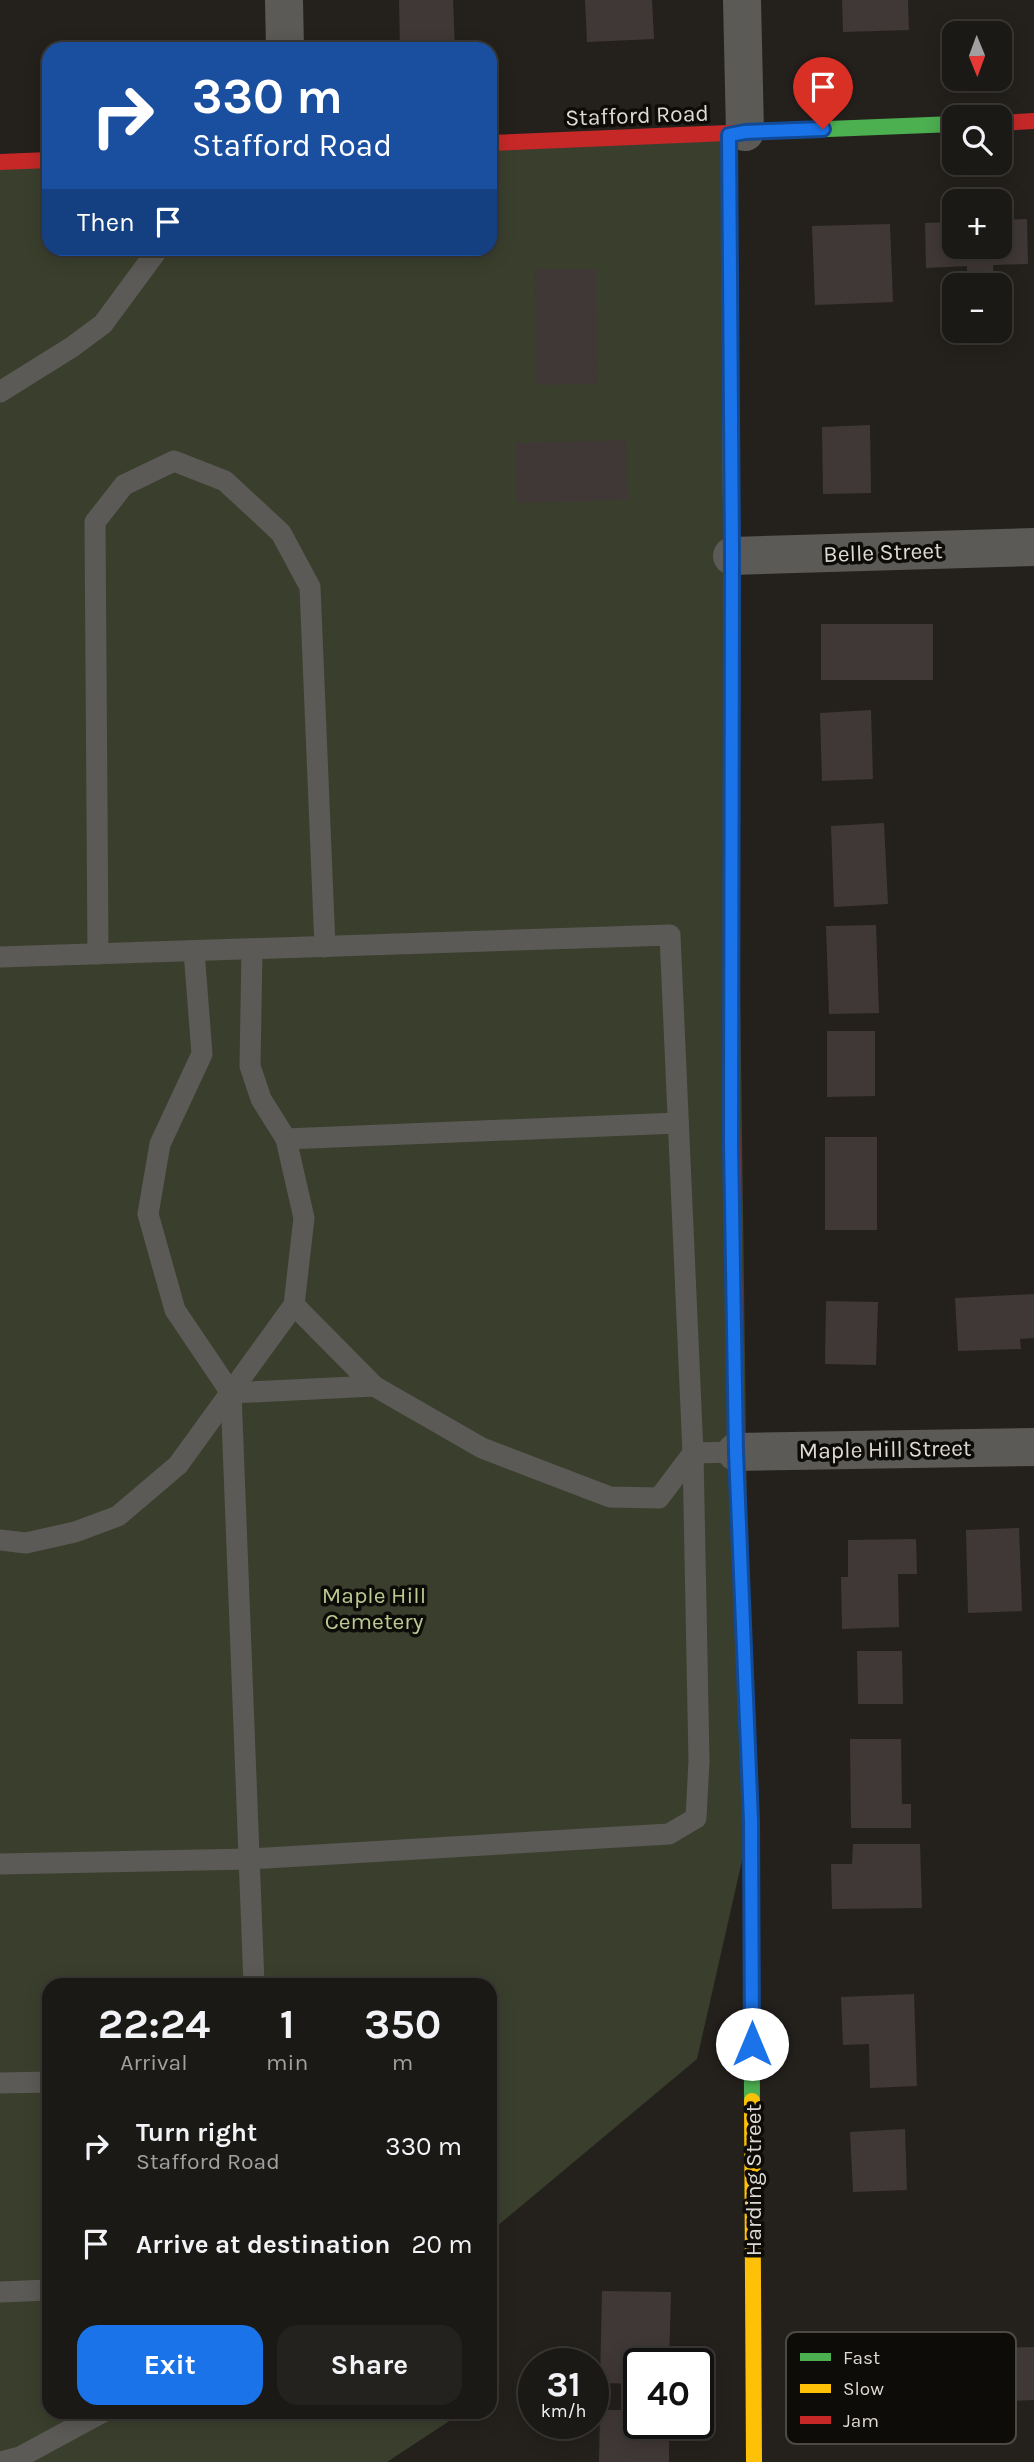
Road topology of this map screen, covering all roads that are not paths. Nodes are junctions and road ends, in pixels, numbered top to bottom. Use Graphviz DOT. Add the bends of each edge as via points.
graph roads {
  1 [pos="284,0"];
  2 [pos="742,0"];
  3 [pos="285,42"];
  4 [pos="1034,121"];
  5 [pos="1012,122"];
  6 [pos="942,124"];
  7 [pos="737,133"];
  8 [pos="497,143"];
  9 [pos="42,160"];
  10 [pos="0,162"];
  11 [pos="153,256"];
  12 [pos="0,391"];
  13 [pos="1034,547"];
  14 [pos="732,556"];
  15 [pos="325,947"];
  16 [pos="251,949"];
  17 [pos="194,951"];
  18 [pos="98,954"];
  19 [pos="0,957"];
  20 [pos="678,1123"];
  21 [pos="286,1139"];
  22 [pos="294,1305"];
  23 [pos="374,1386"];
  24 [pos="231,1393"];
  25 [pos="1034,1447"];
  26 [pos="736,1452"];
  27 [pos="693,1453"];
  28 [pos="0,1541"];
  29 [pos="250,1858"];
  30 [pos="0,1864"];
  31 [pos="254,1978"];
  32 [pos="42,2082"];
  33 [pos="0,2083"];
  34 [pos="42,2290"];
  35 [pos="0,2292"];
  36 [pos="90,2419"];
  37 [pos="0,2462"];
  38 [pos="754,2462"];
  1 -- 3 [label="street"];
  2 -- 7 [label="street, Harding Street"];
  4 -- 5 [label="street"];
  6 -- 7 [label="street, Stafford Road"];
  7 -- 8 [label="street, Stafford Road"];
  7 -- 14 [label="street, Harding Street"];
  9 -- 10 [label="street"];
  11 -- 12 [label="lane" via="103,324"];
  13 -- 14 [label="street, Belle Street"];
  14 -- 26 [label="street, Harding Street" via="731,1144"];
  15 -- 16 [label="lane"];
  15 -- 18 [label="lane" via="310,587 281,533 225,481 174,461 124,485 95,522"];
  15 -- 20 [label="lane" via="670,935"];
  16 -- 17 [label="lane"];
  16 -- 21 [label="lane" via="250,1066 261,1099"];
  17 -- 18 [label="lane"];
  17 -- 24 [label="lane" via="202,1054 160,1144 148,1214 175,1310"];
  18 -- 19 [label="lane"];
  20 -- 21 [label="lane"];
  20 -- 27 [label="lane"];
  21 -- 22 [label="lane" via="304,1218"];
  22 -- 23 [label="lane"];
  22 -- 24 [label="lane"];
  23 -- 24 [label="lane"];
  23 -- 27 [label="lane" via="482,1448 610,1497 659,1498"];
  24 -- 28 [label="lane" via="178,1465 118,1516 26,1543"];
  24 -- 29 [label="lane"];
  25 -- 26 [label="street, Maple Hill Street"];
  26 -- 27 [label="lane"];
  26 -- 38 [label="street, Harding Street" via="751,1821"];
  27 -- 29 [label="lane" via="696,1818 668,1834"];
  29 -- 30 [label="lane"];
  29 -- 31 [label="lane"];
  32 -- 33 [label="lane"];
  34 -- 35 [label="lane"];
  36 -- 37 [label="lane" via="20,2457"];
}
